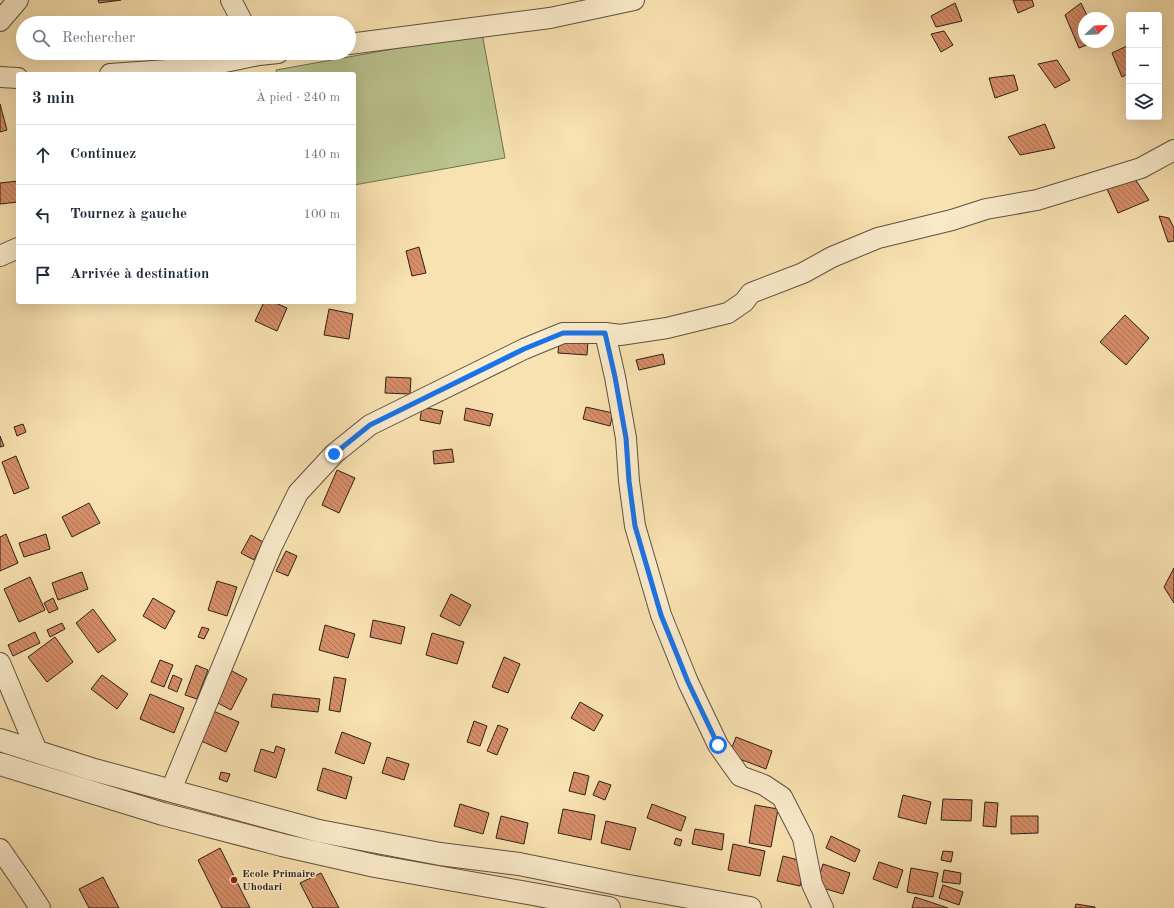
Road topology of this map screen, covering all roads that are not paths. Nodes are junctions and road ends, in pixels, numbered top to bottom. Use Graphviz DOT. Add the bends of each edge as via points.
graph roads {
  1 [pos="18,0"];
  2 [pos="230,0"];
  3 [pos="634,0"];
  4 [pos="238,16"];
  5 [pos="0,21"];
  6 [pos="356,43"];
  7 [pos="235,60"];
  8 [pos="139,72"];
  9 [pos="0,77"];
  10 [pos="16,78"];
  11 [pos="1174,150"];
  12 [pos="16,249"];
  13 [pos="0,256"];
  14 [pos="605,333"];
  15 [pos="0,663"];
  16 [pos="0,740"];
  17 [pos="36,751"];
  18 [pos="0,764"];
  19 [pos="171,790"];
  20 [pos="0,849"];
  21 [pos="40,908"];
  22 [pos="609,908"];
  23 [pos="750,908"];
  24 [pos="823,908"];
  1 -- 5 [label="street"];
  2 -- 4 [label="street"];
  3 -- 6 [label="street" via="550,18"];
  7 -- 8 [label="street" via="196,68"];
  9 -- 10 [label="street"];
  11 -- 14 [label="street" via="1141,168 1037,200 986,209 878,238 832,257 803,273 751,293 744,302 728,313 667,328 620,335"];
  12 -- 13 [label="street"];
  14 -- 19 [label="street" via="563,333 524,349 370,425 334,454 298,493 272,546"];
  14 -- 24 [label="street" via="626,438 635,526 661,615 688,682 718,745 740,776 764,785 782,797 803,838 812,884"];
  15 -- 17 [label="street"];
  16 -- 17 [label="street"];
  17 -- 19 [label="street" via="91,769"];
  18 -- 22 [label="street" via="163,814 305,850 375,866"];
  19 -- 23 [label="street" via="319,831 440,854 519,864"];
  20 -- 21 [label="street"];
}
